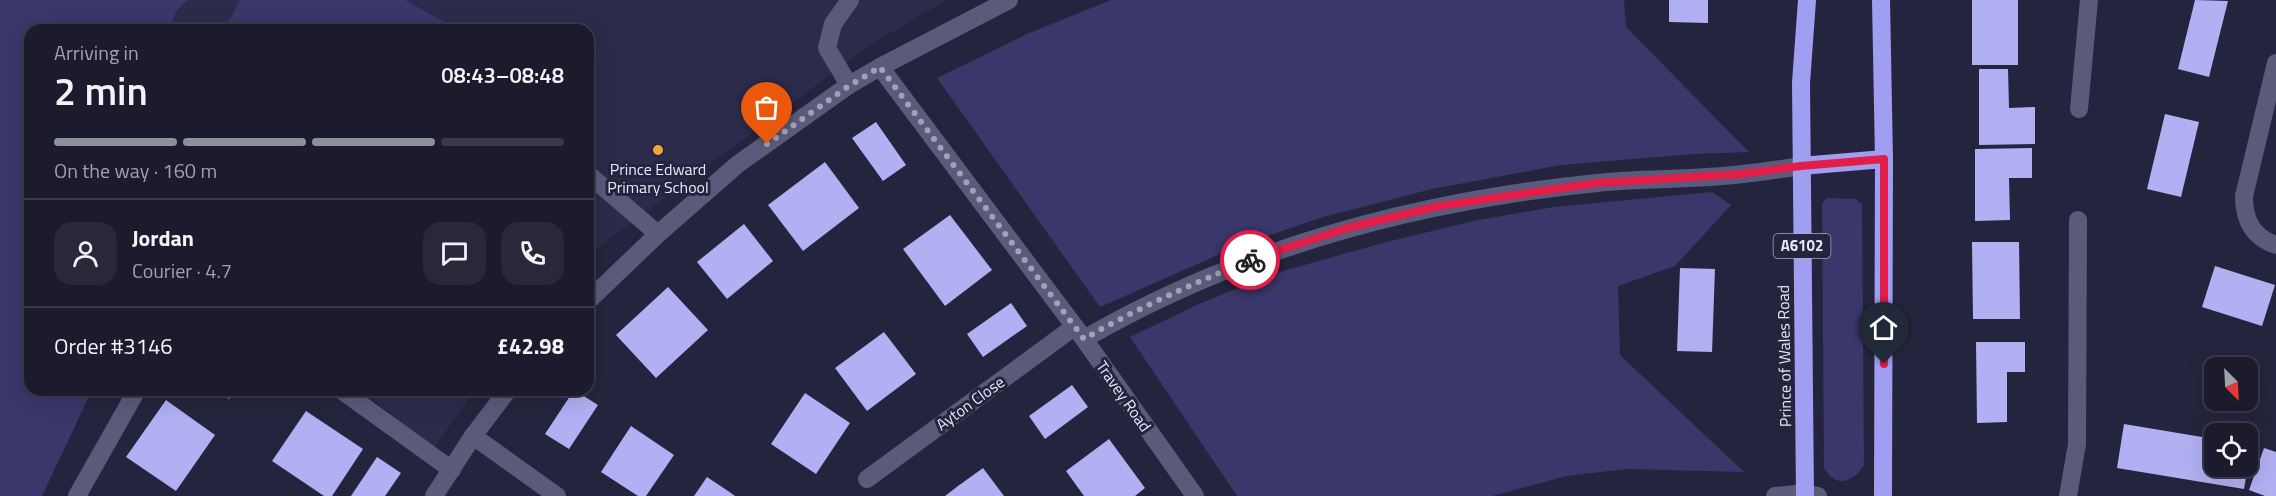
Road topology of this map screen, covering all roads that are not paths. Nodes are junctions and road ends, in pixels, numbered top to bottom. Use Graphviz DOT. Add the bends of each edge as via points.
graph roads {
  1 [pos="850,0"];
  2 [pos="1009,0"];
  3 [pos="1808,0"];
  4 [pos="1881,0"];
  5 [pos="2089,0"];
  6 [pos="2276,63"];
  7 [pos="880,67"];
  8 [pos="849,86"];
  9 [pos="2079,109"];
  10 [pos="1884,159"];
  11 [pos="1801,166"];
  12 [pos="594,179"];
  13 [pos="2078,220"];
  14 [pos="658,234"];
  15 [pos="2276,245"];
  16 [pos="594,295"];
  17 [pos="1079,333"];
  18 [pos="134,396"];
  19 [pos="349,396"];
  20 [pos="503,396"];
  21 [pos="473,436"];
  22 [pos="452,470"];
  23 [pos="867,479"];
  24 [pos="1809,495"];
  25 [pos="77,496"];
  26 [pos="434,496"];
  27 [pos="557,496"];
  28 [pos="1195,496"];
  29 [pos="1775,496"];
  30 [pos="1883,496"];
  31 [pos="2068,496"];
  1 -- 8 [label="street" via="833,24 827,48"];
  2 -- 7 [label="street"];
  3 -- 11 [label="highway, Prince of Wales Road / A6102" via="1801,83"];
  4 -- 10 [label="highway"];
  5 -- 9 [label="street"];
  6 -- 15 [label="street" via="2244,196 2244,211 2259,237"];
  7 -- 8 [label="street"];
  7 -- 17 [label="street, Travey Road"];
  8 -- 14 [label="street" via="738,164"];
  10 -- 11 [label="highway"];
  10 -- 30 [label="highway"];
  11 -- 17 [label="street, Ayton Close" via="1597,183 1427,208 1260,256"];
  11 -- 24 [label="highway, Prince of Wales Road / A6102"];
  12 -- 14 [label="street"];
  13 -- 31 [label="street" via="2077,444"];
  14 -- 16 [label="street"];
  17 -- 23 [label="street, Ayton Close"];
  17 -- 28 [label="street, Travey Road"];
  18 -- 25 [label="street"];
  19 -- 22 [label="street"];
  20 -- 21 [label="street"];
  21 -- 22 [label="street"];
  21 -- 27 [label="street"];
  22 -- 26 [label="street"];
  24 -- 29 [label="street"];
}
